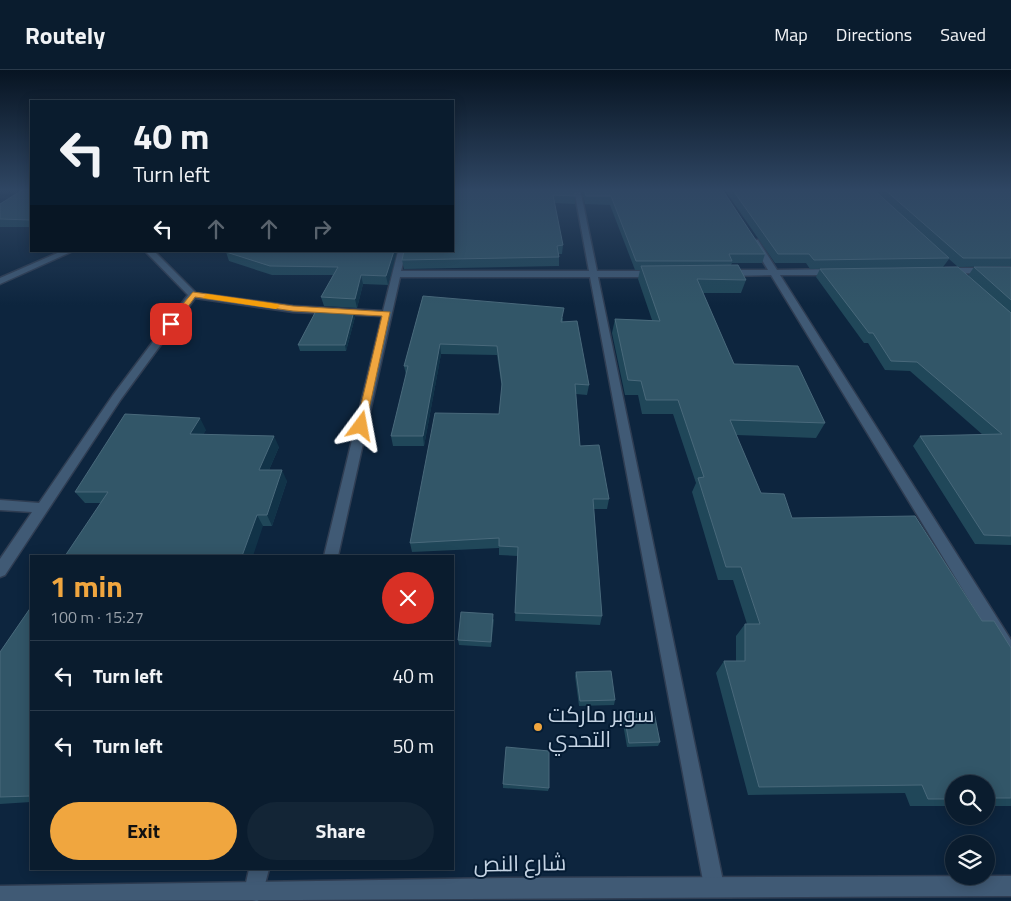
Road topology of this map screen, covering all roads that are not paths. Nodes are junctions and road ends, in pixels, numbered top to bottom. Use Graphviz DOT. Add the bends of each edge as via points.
graph roads {
  1 [pos="586,228"];
  2 [pos="748,231"];
  3 [pos="67,252"];
  4 [pos="150,252"];
  5 [pos="402,252"];
  6 [pos="951,268"];
  7 [pos="934,271"];
  8 [pos="1011,271"];
  9 [pos="845,272"];
  10 [pos="775,273"];
  11 [pos="396,274"];
  12 [pos="666,274"];
  13 [pos="715,274"];
  14 [pos="596,275"];
  15 [pos="962,277"];
  16 [pos="0,281"];
  17 [pos="193,295"];
  18 [pos="387,314"];
  19 [pos="0,505"];
  20 [pos="43,508"];
  21 [pos="331,555"];
  22 [pos="0,571"];
  23 [pos="1011,654"];
  24 [pos="259,870"];
  25 [pos="714,886"];
  26 [pos="1011,886"];
  27 [pos="254,892"];
  28 [pos="0,896"];
  1 -- 14 [label="street"];
  2 -- 10 [label="street"];
  3 -- 16 [label="street"];
  4 -- 17 [label="street"];
  5 -- 11 [label="street"];
  6 -- 7 [label="street"];
  6 -- 8 [label="street"];
  6 -- 15 [label="street"];
  9 -- 10 [label="street"];
  10 -- 13 [label="street"];
  10 -- 23 [label="street"];
  11 -- 14 [label="street"];
  11 -- 18 [label="street"];
  12 -- 14 [label="street"];
  14 -- 25 [label="street"];
  17 -- 18 [label="street" via="293,309"];
  17 -- 20 [label="street" via="117,397"];
  18 -- 21 [label="street"];
  19 -- 20 [label="street"];
  20 -- 22 [label="street"];
  24 -- 27 [label="street"];
  25 -- 26 [label="street, شارع النص"];
  25 -- 27 [label="street, شارع النص"];
  27 -- 28 [label="street, شارع النص"];
}
